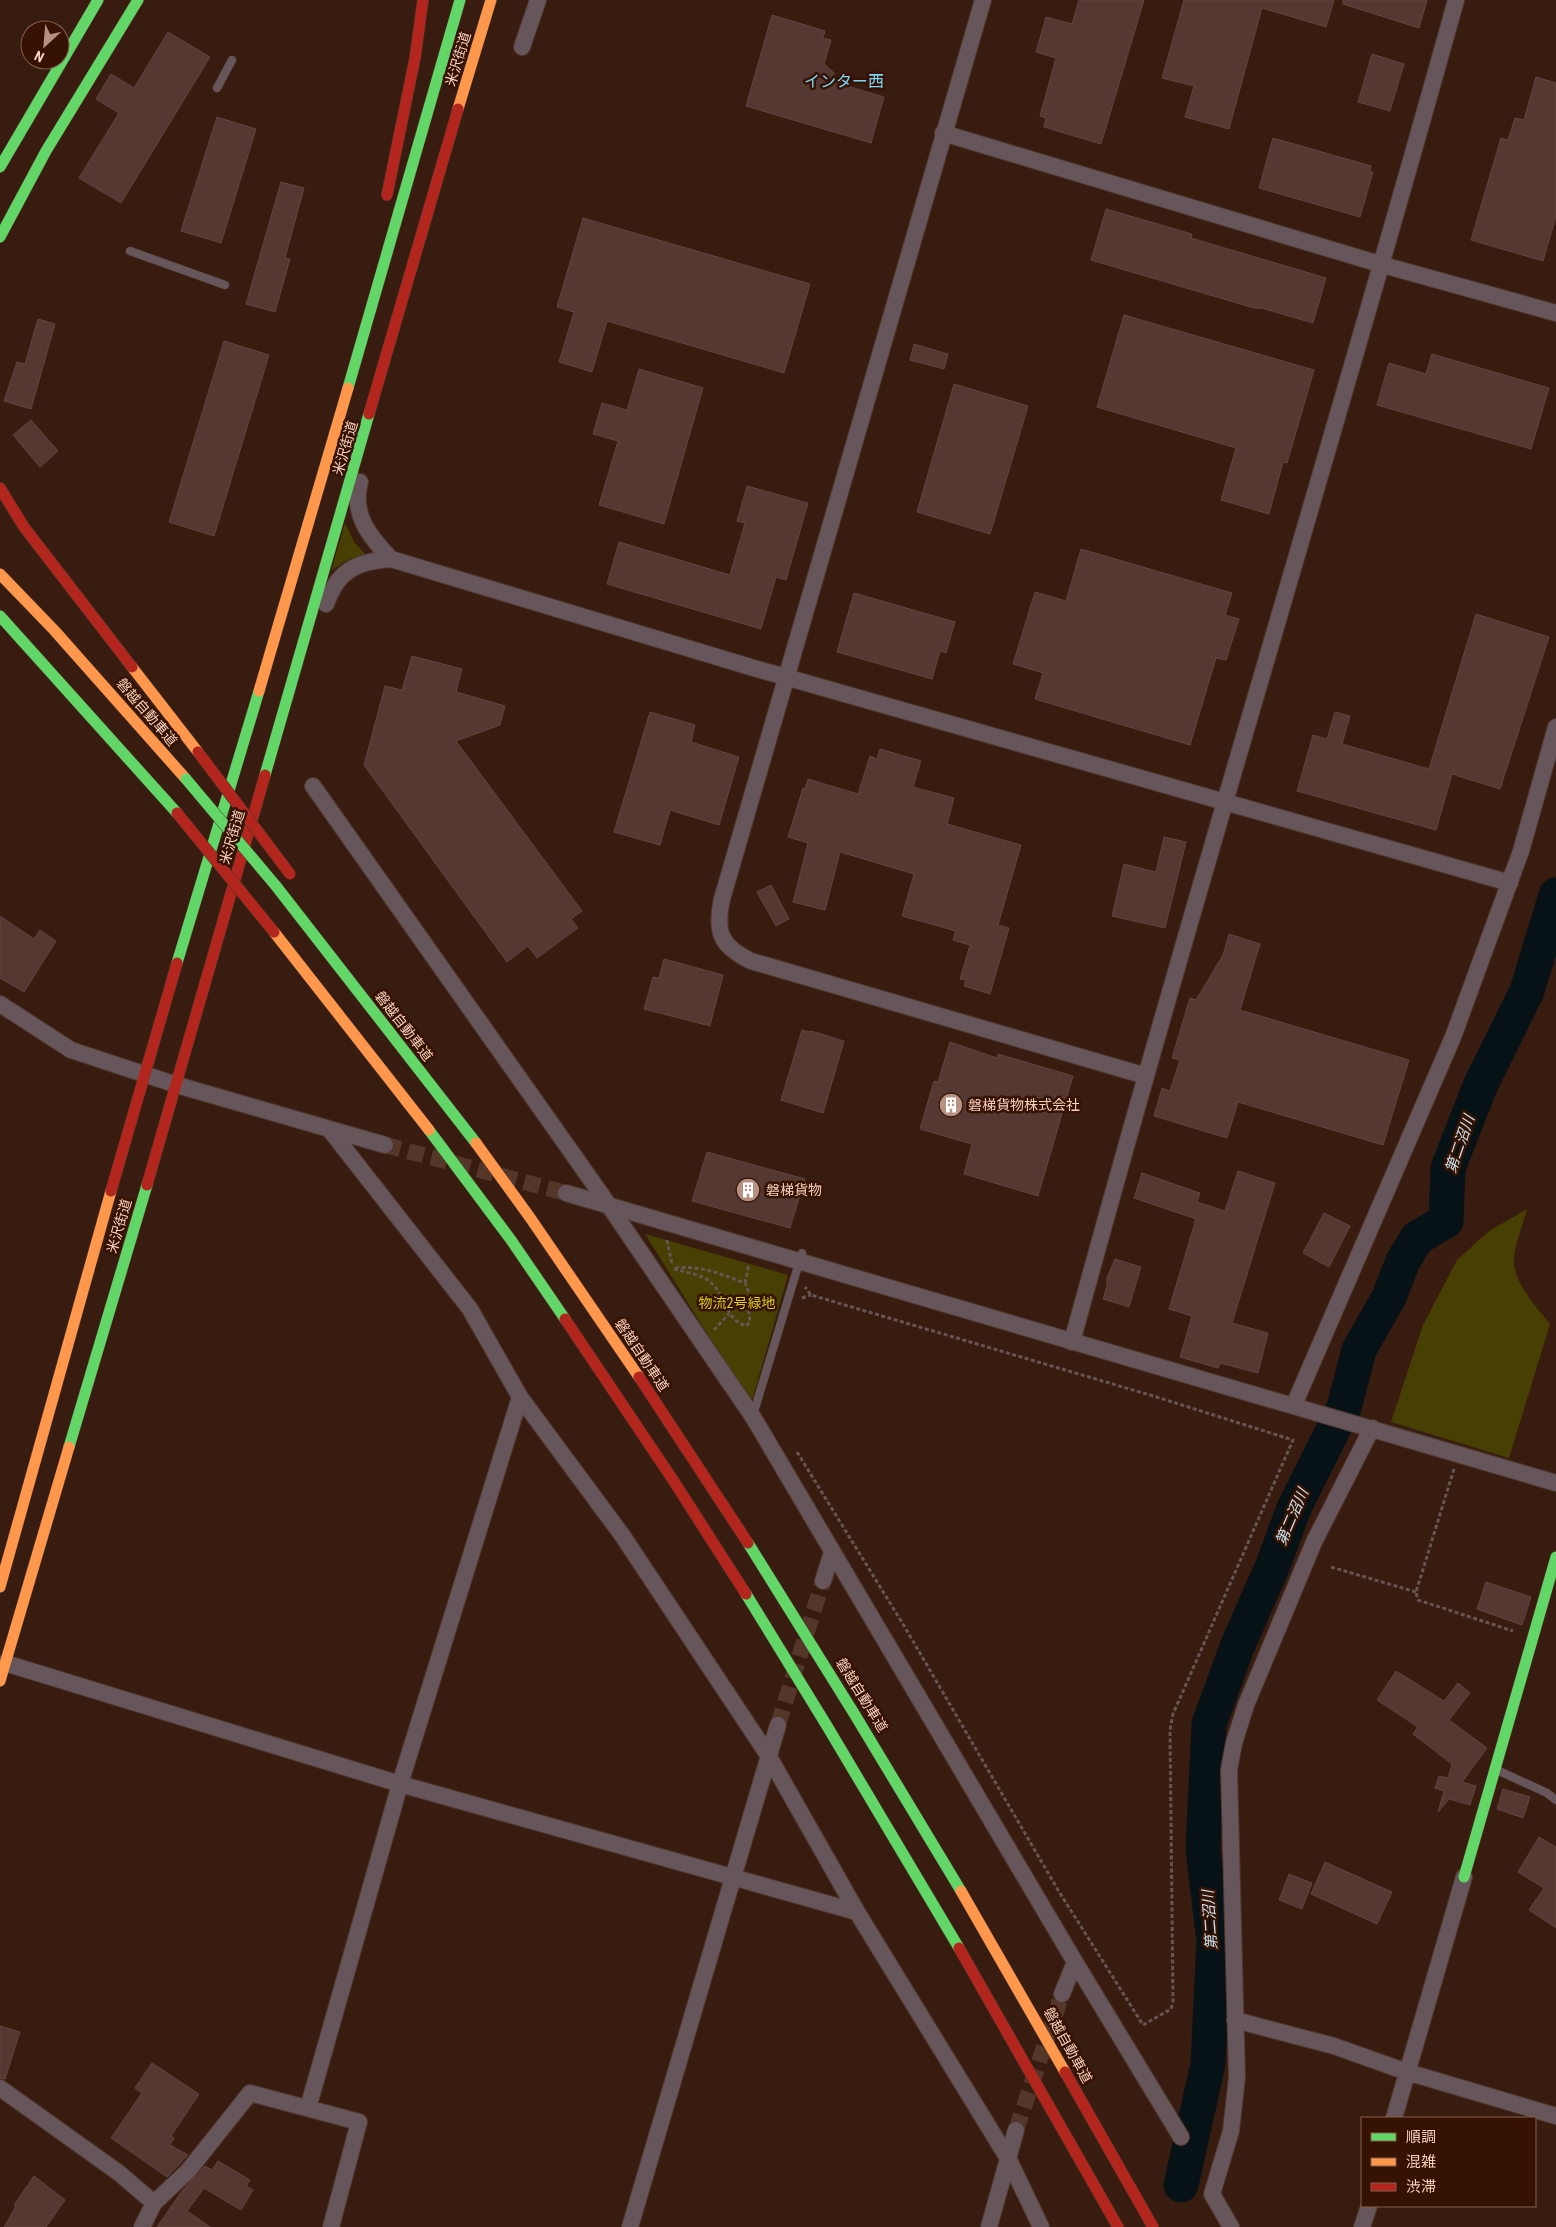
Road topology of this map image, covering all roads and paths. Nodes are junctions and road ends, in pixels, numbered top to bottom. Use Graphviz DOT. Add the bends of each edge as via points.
graph roads {
  1 [pos="98,0"];
  2 [pos="138,0"];
  3 [pos="423,0"];
  4 [pos="460,0"];
  5 [pos="491,0"];
  6 [pos="538,0"];
  7 [pos="983,0"];
  8 [pos="1456,0"];
  9 [pos="522,47"];
  10 [pos="232,60"];
  11 [pos="217,88"];
  12 [pos="25,124"];
  13 [pos="944,133"];
  14 [pos="0,151"];
  15 [pos="46,151"];
  16 [pos="0,167"];
  17 [pos="386,204"];
  18 [pos="0,211"];
  19 [pos="0,237"];
  20 [pos="378,242"];
  21 [pos="130,251"];
  22 [pos="1382,265"];
  23 [pos="225,285"];
  24 [pos="1555,310"];
  25 [pos="343,404"];
  26 [pos="365,434"];
  27 [pos="0,488"];
  28 [pos="391,559"];
  29 [pos="0,574"];
  30 [pos="2,619"];
  31 [pos="786,677"];
  32 [pos="1556,727"];
  33 [pos="273,747"];
  34 [pos="313,786"];
  35 [pos="1224,802"];
  36 [pos="293,878"];
  37 [pos="1510,883"];
  38 [pos="346,956"];
  39 [pos="0,1004"];
  40 [pos="144,1074"];
  41 [pos="1146,1076"];
  42 [pos="177,1085"];
  43 [pos="447,1105"];
  44 [pos="330,1130"];
  45 [pos="386,1145"];
  46 [pos="566,1194"];
  47 [pos="608,1205"];
  48 [pos="675,1238"];
  49 [pos="750,1260"];
  50 [pos="799,1263"];
  51 [pos="674,1268"];
  52 [pos="678,1275"];
  53 [pos="745,1283"];
  54 [pos="811,1295"];
  55 [pos="799,1300"];
  56 [pos="748,1304"];
  57 [pos="785,1311"];
  58 [pos="708,1325"];
  59 [pos="713,1332"];
  60 [pos="1072,1342"];
  61 [pos="520,1396"];
  62 [pos="1294,1405"];
  63 [pos="753,1417"];
  64 [pos="1366,1427"];
  65 [pos="794,1447"];
  66 [pos="1458,1454"];
  67 [pos="1556,1483"];
  68 [pos="832,1552"];
  69 [pos="1556,1557"];
  70 [pos="1330,1567"];
  71 [pos="823,1581"];
  72 [pos="0,1587"];
  73 [pos="1416,1592"];
  74 [pos="1533,1638"];
  75 [pos="5,1663"];
  76 [pos="0,1681"];
  77 [pos="778,1725"];
  78 [pos="768,1755"];
  79 [pos="1495,1769"];
  80 [pos="400,1784"];
  81 [pos="1556,1800"];
  82 [pos="734,1876"];
  83 [pos="1464,1877"];
  84 [pos="857,1912"];
  85 [pos="1075,1962"];
  86 [pos="1062,1994"];
  87 [pos="1235,2020"];
  88 [pos="1407,2072"];
  89 [pos="0,2088"];
  90 [pos="308,2108"];
  91 [pos="1556,2116"];
  92 [pos="1394,2117"];
  93 [pos="1016,2130"];
  94 [pos="1181,2138"];
  95 [pos="1009,2160"];
  96 [pos="154,2203"];
  97 [pos="1369,2207"];
  98 [pos="142,2227"];
  99 [pos="331,2227"];
  100 [pos="630,2227"];
  101 [pos="990,2227"];
  102 [pos="1041,2227"];
  103 [pos="1118,2227"];
  104 [pos="1153,2227"];
  105 [pos="1231,2227"];
  106 [pos="1362,2227"];
  1 -- 12 [label="main road"];
  2 -- 15 [label="main road"];
  3 -- 17 [label="main road"];
  4 -- 25 [label="main road, 米沢街道"];
  5 -- 26 [label="main road, 米沢街道"];
  6 -- 9 [label="street"];
  7 -- 13 [label="street"];
  8 -- 22 [label="street"];
  10 -- 11 [label="lane"];
  12 -- 14 [label="main road"];
  12 -- 16 [label="main road"];
  13 -- 22 [label="street"];
  13 -- 31 [label="street"];
  15 -- 18 [label="main road"];
  15 -- 19 [label="main road"];
  20 -- 25 [label="main road" via="346,361"];
  21 -- 23 [label="lane"];
  22 -- 24 [label="street"];
  22 -- 35 [label="street"];
  25 -- 40 [label="main road, 米沢街道"];
  26 -- 28 [label="street" via="368,453 358,487 359,515 373,540"];
  26 -- 33 [label="main road, 米沢街道"];
  27 -- 36 [label="main road, bridge" via="24,527"];
  28 -- 31 [label="street"];
  28 -- 33 [label="street" via="367,563 338,578 291,728"];
  29 -- 43 [label="main road, 磐越自動車道, bridge" via="186,779 276,886"];
  30 -- 103 [label="main road, bridge" via="177,814 274,932 426,1126 510,1240 685,1496 860,1779 996,2010"];
  31 -- 35 [label="street"];
  31 -- 41 [label="street" via="722,899 718,919 721,938 741,956 751,960"];
  32 -- 37 [label="street"];
  33 -- 42 [label="main road, 米沢街道"];
  34 -- 47 [label="street"];
  35 -- 37 [label="street"];
  35 -- 41 [label="street"];
  37 -- 62 [label="street" via="1453,1037"];
  38 -- 43 [label="main road"];
  39 -- 40 [label="street" via="71,1050"];
  40 -- 42 [label="street"];
  40 -- 72 [label="main road, 米沢街道"];
  41 -- 60 [label="street"];
  42 -- 44 [label="street"];
  42 -- 75 [label="main road, 米沢街道"];
  43 -- 104 [label="main road, 磐越自動車道" via="530,1218 770,1574 987,1936"];
  44 -- 45 [label="street"];
  44 -- 61 [label="street" via="470,1309"];
  46 -- 47 [label="street"];
  47 -- 50 [label="street"];
  47 -- 63 [label="street"];
  48 -- 51 [label="path" via="666,1235"];
  49 -- 53 [label="path"];
  50 -- 54 [label="path"];
  50 -- 57 [label="lane"];
  50 -- 60 [label="street"];
  51 -- 52 [label="path"];
  51 -- 53 [label="path" via="704,1268"];
  51 -- 56 [label="path" via="706,1279 722,1295 729,1314 746,1326 750,1322"];
  53 -- 56 [label="path" via="750,1296"];
  54 -- 55 [label="path"];
  54 -- 65 [label="path" via="1293,1440 1173,1714 1170,1730 1171,2009 1143,2025 1058,1890 903,1624"];
  56 -- 57 [label="path"];
  57 -- 63 [label="lane"];
  58 -- 59 [label="path"];
  60 -- 62 [label="street"];
  61 -- 78 [label="street" via="622,1535"];
  61 -- 80 [label="street"];
  62 -- 64 [label="street"];
  63 -- 68 [label="street"];
  64 -- 66 [label="street"];
  64 -- 87 [label="street" via="1314,1542 1246,1705 1234,1743 1229,1770"];
  66 -- 67 [label="street"];
  66 -- 73 [label="path"];
  68 -- 71 [label="street"];
  68 -- 85 [label="street"];
  69 -- 74 [label="main road"];
  70 -- 73 [label="path"];
  73 -- 74 [label="path" via="1418,1600"];
  74 -- 79 [label="main road"];
  75 -- 76 [label="main road, 米沢街道"];
  75 -- 80 [label="street"];
  77 -- 78 [label="street"];
  78 -- 82 [label="street"];
  78 -- 84 [label="street"];
  79 -- 81 [label="lane"];
  79 -- 83 [label="main road"];
  80 -- 82 [label="street"];
  80 -- 90 [label="street"];
  82 -- 84 [label="street"];
  82 -- 100 [label="street"];
  83 -- 88 [label="street"];
  84 -- 95 [label="street"];
  85 -- 86 [label="street"];
  85 -- 94 [label="street"];
  87 -- 88 [label="street" via="1334,2046"];
  87 -- 105 [label="street" via="1238,2077 1231,2131 1212,2194"];
  88 -- 91 [label="street"];
  88 -- 92 [label="street"];
  89 -- 96 [label="street" via="119,2173"];
  90 -- 96 [label="street" via="250,2093 188,2171"];
  90 -- 99 [label="street" via="359,2122"];
  93 -- 95 [label="street"];
  95 -- 101 [label="street"];
  95 -- 102 [label="street"];
  96 -- 98 [label="street"];
  97 -- 106 [label="street"];
}
